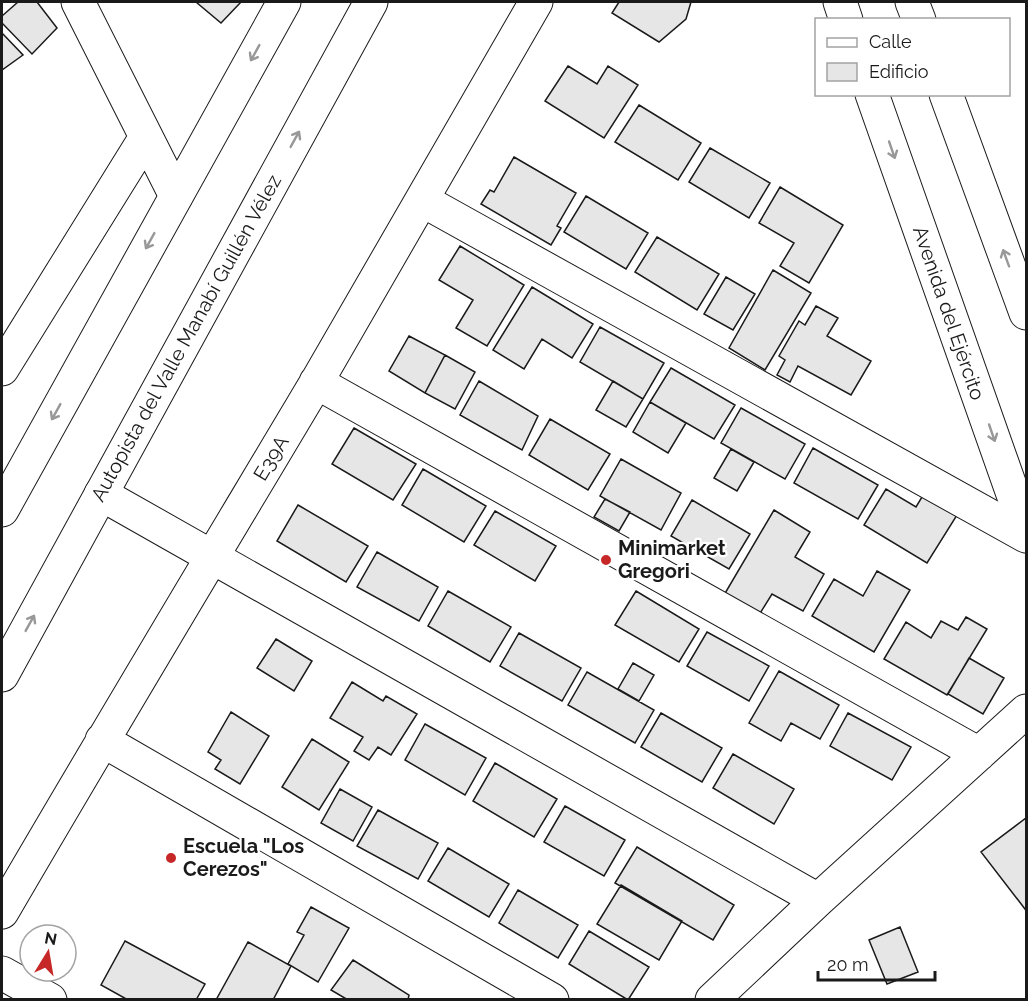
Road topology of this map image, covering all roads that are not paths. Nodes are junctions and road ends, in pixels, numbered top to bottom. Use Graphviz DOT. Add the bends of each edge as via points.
graph roads {
  1 [pos="78,2"];
  2 [pos="284,2"];
  3 [pos="371,2"];
  4 [pos="536,2"];
  5 [pos="840,2"];
  6 [pos="912,2"];
  7 [pos="845,18"];
  8 [pos="918,18"];
  9 [pos="874,96"];
  10 [pos="947,96"];
  11 [pos="146,137"];
  12 [pos="176,196"];
  13 [pos="422,200"];
  14 [pos="1026,313"];
  15 [pos="2,369"];
  16 [pos="316,382"];
  17 [pos="101,494"];
  18 [pos="2,510"];
  19 [pos="1026,531"];
  20 [pos="1026,536"];
  21 [pos="213,557"];
  22 [pos="2,675"];
  23 [pos="1026,711"];
  24 [pos="102,740"];
  25 [pos="979,754"];
  26 [pos="818,900"];
  27 [pos="2,912"];
  28 [pos="2,973"];
  29 [pos="50,999"];
  30 [pos="552,999"];
  31 [pos="712,999"];
  1 -- 11 [label="street"];
  2 -- 12 [label="street, one-way"];
  17 -- 3 [label="street, Autopista del Valle Manabí Guillén Vélez, one-way"];
  4 -- 13 [label="street, E39A"];
  5 -- 7 [label="street"];
  6 -- 8 [label="street"];
  9 -- 19 [label="street, Avenida del Ejército, one-way"];
  14 -- 10 [label="street, one-way"];
  11 -- 12 [label="street"];
  11 -- 15 [label="street"];
  12 -- 18 [label="street, one-way"];
  13 -- 16 [label="street, E39A"];
  13 -- 20 [label="street"];
  16 -- 21 [label="street, E39A"];
  16 -- 25 [label="street"];
  17 -- 21 [label="street"];
  22 -- 17 [label="street, Autopista del Valle Manabí Guillén Vélez, one-way"];
  21 -- 24 [label="street, E39A"];
  21 -- 26 [label="street"];
  23 -- 25 [label="street"];
  24 -- 27 [label="street, E39A"];
  24 -- 30 [label="street"];
  25 -- 26 [label="street"];
  26 -- 31 [label="street"];
  28 -- 29 [label="street"];
}
